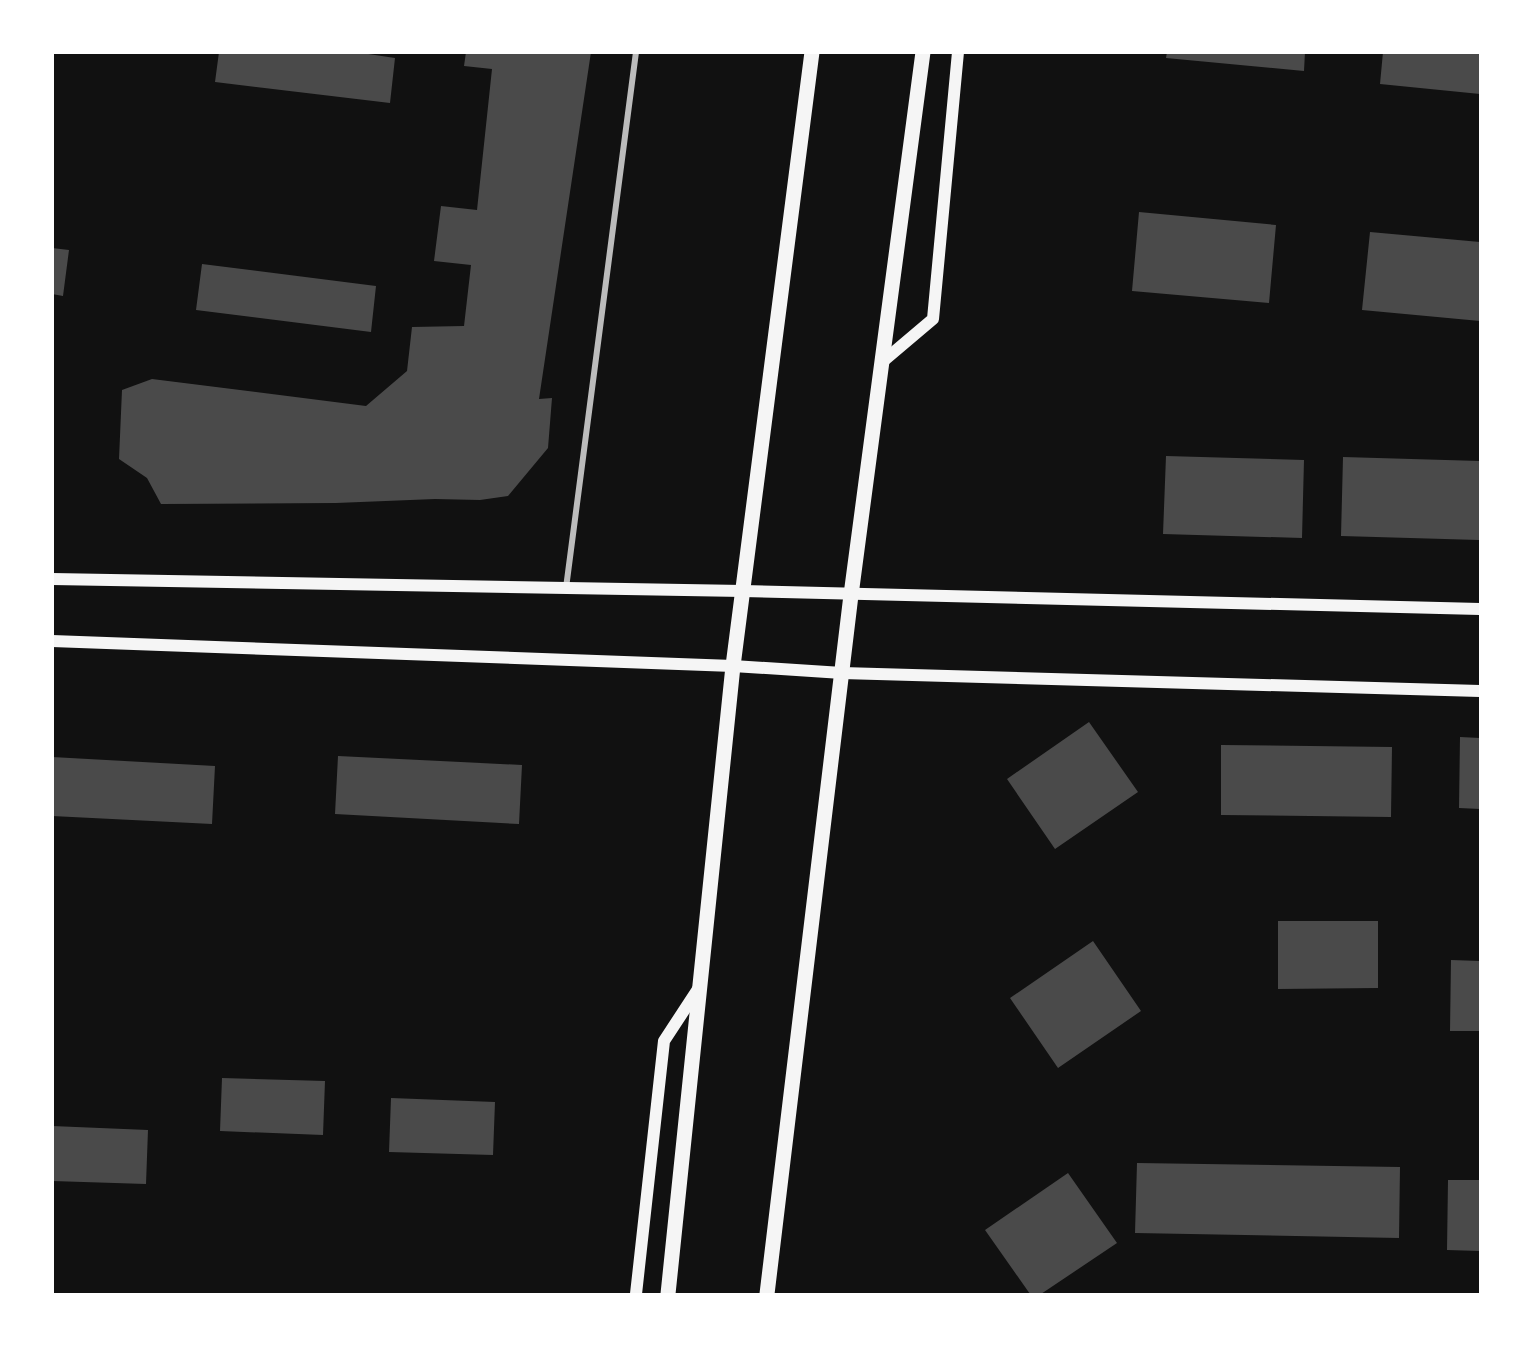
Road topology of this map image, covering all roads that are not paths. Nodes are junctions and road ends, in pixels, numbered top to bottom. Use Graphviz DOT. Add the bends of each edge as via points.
graph roads {
  1 [pos="636,52"];
  2 [pos="812,52"];
  3 [pos="922,52"];
  4 [pos="958,52"];
  5 [pos="881,363"];
  6 [pos="52,579"];
  7 [pos="566,588"];
  8 [pos="743,591"];
  9 [pos="851,595"];
  10 [pos="1480,609"];
  11 [pos="52,641"];
  12 [pos="733,666"];
  13 [pos="842,673"];
  14 [pos="1480,691"];
  15 [pos="700,985"];
  16 [pos="636,1294"];
  17 [pos="668,1294"];
  18 [pos="767,1294"];
  1 -- 7 [label="street"];
  2 -- 8 [label="main road"];
  3 -- 5 [label="main road"];
  4 -- 5 [label="main road" via="933,319"];
  5 -- 9 [label="main road"];
  6 -- 7 [label="main road"];
  7 -- 8 [label="main road"];
  8 -- 9 [label="main road"];
  8 -- 12 [label="main road"];
  9 -- 10 [label="main road"];
  9 -- 13 [label="main road"];
  11 -- 12 [label="main road"];
  12 -- 13 [label="main road"];
  12 -- 15 [label="main road"];
  13 -- 14 [label="main road"];
  13 -- 18 [label="main road"];
  15 -- 16 [label="main road" via="664,1041"];
  15 -- 17 [label="main road"];
}
